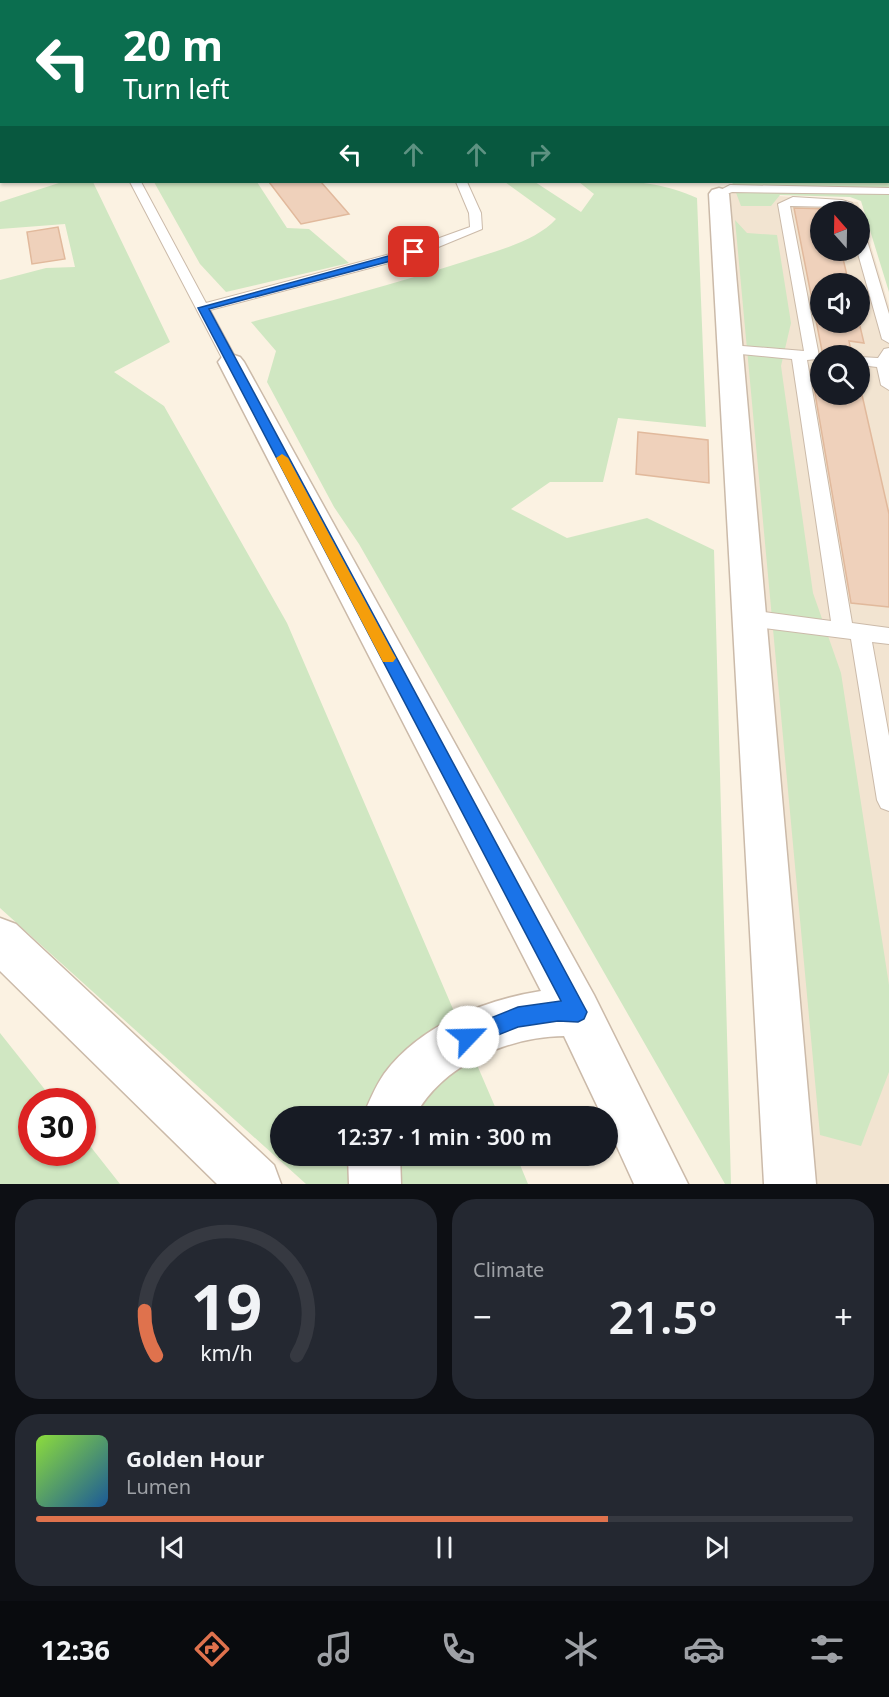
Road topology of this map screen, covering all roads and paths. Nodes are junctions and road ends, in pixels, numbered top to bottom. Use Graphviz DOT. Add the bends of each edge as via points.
graph roads {
  1 [pos="136,183"];
  2 [pos="461,183"];
  3 [pos="843,189"];
  4 [pos="889,192"];
  5 [pos="719,194"];
  6 [pos="847,201"];
  7 [pos="810,203"];
  8 [pos="867,261"];
  9 [pos="203,308"];
  10 [pos="889,339"];
  11 [pos="730,349"];
  12 [pos="810,356"];
  13 [pos="886,358"];
  14 [pos="870,360"];
  15 [pos="231,363"];
  16 [pos="889,385"];
  17 [pos="817,405"];
  18 [pos="749,618"];
  19 [pos="851,632"];
  20 [pos="889,636"];
  21 [pos="889,800"];
  22 [pos="0,940"];
  23 [pos="578,1012"];
  24 [pos="392,1106"];
  25 [pos="374,1166"];
  26 [pos="255,1184"];
  27 [pos="375,1184"];
  28 [pos="662,1184"];
  29 [pos="790,1184"];
  1 -- 9 [label="lane"];
  2 -- 9 [label="lane" via="476,213 476,229 414,252"];
  3 -- 4 [label="lane"];
  3 -- 5 [label="lane" via="730,188"];
  3 -- 6 [label="lane"];
  5 -- 11 [label="street"];
  7 -- 12 [label="lane" via="784,204"];
  8 -- 10 [label="lane"];
  9 -- 15 [label="lane"];
  11 -- 12 [label="lane"];
  11 -- 18 [label="street"];
  13 -- 14 [label="lane"];
  13 -- 16 [label="lane"];
  15 -- 23 [label="street"];
  17 -- 19 [label="lane"];
  18 -- 19 [label="lane"];
  18 -- 29 [label="street"];
  19 -- 20 [label="lane"];
  19 -- 21 [label="lane"];
  22 -- 26 [label="street"];
  23 -- 24 [label="street" via="518,1017 450,1046 418,1073"];
  23 -- 28 [label="street"];
  25 -- 27 [label="street"];
}
